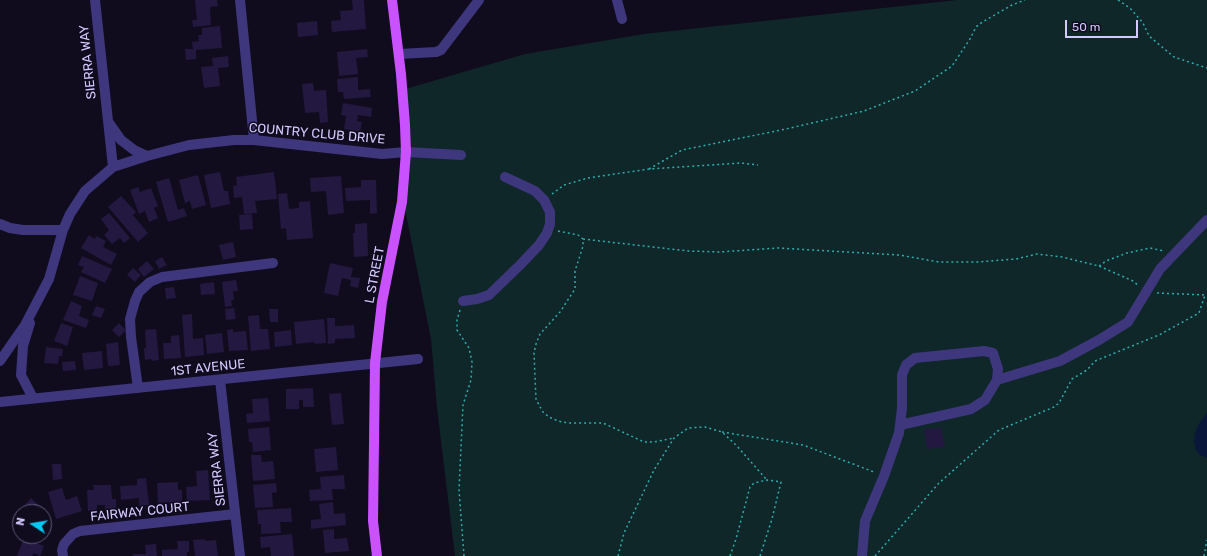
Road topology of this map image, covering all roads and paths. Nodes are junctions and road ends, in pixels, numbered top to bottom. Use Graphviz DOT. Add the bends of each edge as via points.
graph roads {
  1 [pos="95,0"];
  2 [pos="240,0"];
  3 [pos="392,0"];
  4 [pos="479,0"];
  5 [pos="617,0"];
  6 [pos="1025,0"];
  7 [pos="1118,0"];
  8 [pos="622,19"];
  9 [pos="399,54"];
  10 [pos="1207,68"];
  11 [pos="108,121"];
  12 [pos="254,140"];
  13 [pos="406,152"];
  14 [pos="461,155"];
  15 [pos="147,156"];
  16 [pos="758,165"];
  17 [pos="113,167"];
  18 [pos="650,169"];
  19 [pos="505,177"];
  20 [pos="544,200"];
  21 [pos="1207,220"];
  22 [pos="0,224"];
  23 [pos="550,224"];
  24 [pos="63,230"];
  25 [pos="583,239"];
  26 [pos="1176,252"];
  27 [pos="273,263"];
  28 [pos="1099,266"];
  29 [pos="1147,291"];
  30 [pos="1206,295"];
  31 [pos="463,301"];
  32 [pos="32,313"];
  33 [pos="418,359"];
  34 [pos="0,361"];
  35 [pos="375,363"];
  36 [pos="220,380"];
  37 [pos="997,380"];
  38 [pos="138,388"];
  39 [pos="34,398"];
  40 [pos="0,402"];
  41 [pos="900,426"];
  42 [pos="722,432"];
  43 [pos="674,438"];
  44 [pos="884,476"];
  45 [pos="767,480"];
  46 [pos="235,514"];
  47 [pos="1207,540"];
  48 [pos="63,556"];
  49 [pos="240,556"];
  50 [pos="377,556"];
  51 [pos="464,556"];
  52 [pos="618,556"];
  53 [pos="730,556"];
  54 [pos="760,556"];
  55 [pos="862,556"];
  56 [pos="875,556"];
  57 [pos="1204,556"];
  1 -- 11 [label="street, SIERRA WAY"];
  2 -- 12 [label="street"];
  3 -- 9 [label="main road, L STREET"];
  4 -- 9 [label="street" via="441,50"];
  5 -- 8 [label="street"];
  6 -- 18 [label="path" via="980,23 952,66 915,91 864,111 786,130 682,150"];
  7 -- 10 [label="path" via="1130,8 1150,36 1174,57"];
  9 -- 13 [label="main road, L STREET"];
  11 -- 15 [label="street, SIERRA WAY" via="120,140"];
  11 -- 17 [label="street, SIERRA WAY"];
  12 -- 13 [label="street, COUNTRY CLUB DRIVE" via="382,154"];
  12 -- 15 [label="street, COUNTRY CLUB DRIVE" via="189,145"];
  13 -- 14 [label="street, COUNTRY CLUB DRIVE"];
  13 -- 35 [label="main road, L STREET" via="402,202 382,302"];
  15 -- 17 [label="street, COUNTRY CLUB DRIVE"];
  16 -- 18 [label="path" via="741,163"];
  17 -- 24 [label="street, COUNTRY CLUB DRIVE" via="85,192"];
  18 -- 20 [label="path" via="564,185"];
  19 -- 20 [label="street" via="535,191"];
  20 -- 23 [label="street" via="550,212"];
  21 -- 26 [label="street"];
  22 -- 24 [label="street" via="23,230"];
  23 -- 25 [label="path" via="553,229 574,233"];
  23 -- 31 [label="street" via="538,245 489,295"];
  24 -- 32 [label="street, COUNTRY CLUB DRIVE" via="49,279"];
  25 -- 28 [label="path" via="688,251 719,252 778,248 899,255 939,262 1016,259 1037,254"];
  25 -- 43 [label="path" via="575,271 575,289 556,317 540,334 536,344 536,399 549,417 568,423 603,423 644,442"];
  26 -- 28 [label="path" via="1150,248 1127,253"];
  26 -- 29 [label="street" via="1160,269"];
  27 -- 38 [label="street" via="162,277 150,282 139,292 130,319"];
  28 -- 29 [label="path" via="1133,281"];
  29 -- 30 [label="path"];
  29 -- 37 [label="street" via="1128,322 1099,340 1060,361"];
  30 -- 56 [label="path" via="1199,313 1159,335 1095,362 1088,370 1072,379 1059,403 1054,407 999,430 939,483"];
  31 -- 51 [label="path" via="457,320 457,330 469,348 472,362 471,380 463,405 458,490"];
  32 -- 34 [label="street, COUNTRY CLUB DRIVE"];
  32 -- 39 [label="street, COUNTRY CLUB DRIVE" via="23,346 21,375"];
  33 -- 35 [label="street, 1ST AVENUE"];
  35 -- 36 [label="street, 1ST AVENUE"];
  35 -- 50 [label="main road, L STREET" via="373,521"];
  36 -- 38 [label="street, 1ST AVENUE"];
  36 -- 46 [label="street, SIERRA WAY"];
  37 -- 41 [label="street" via="985,400 971,409"];
  37 -- 41 [label="street" via="998,369 993,353 984,351 915,358 906,365 902,375"];
  38 -- 39 [label="street, 1ST AVENUE"];
  39 -- 40 [label="street, 1ST AVENUE"];
  41 -- 44 [label="street"];
  42 -- 43 [label="path" via="696,427 688,428"];
  42 -- 44 [label="path" via="803,445"];
  42 -- 45 [label="path"];
  43 -- 52 [label="path" via="641,495 624,533"];
  44 -- 55 [label="street" via="865,521"];
  45 -- 53 [label="path" via="754,483 750,487"];
  45 -- 54 [label="path" via="781,482"];
  46 -- 48 [label="street, FAIRWAY COURT" via="80,531 73,534 64,544"];
  46 -- 49 [label="street, SIERRA WAY"];
  47 -- 57 [label="path"];
}
